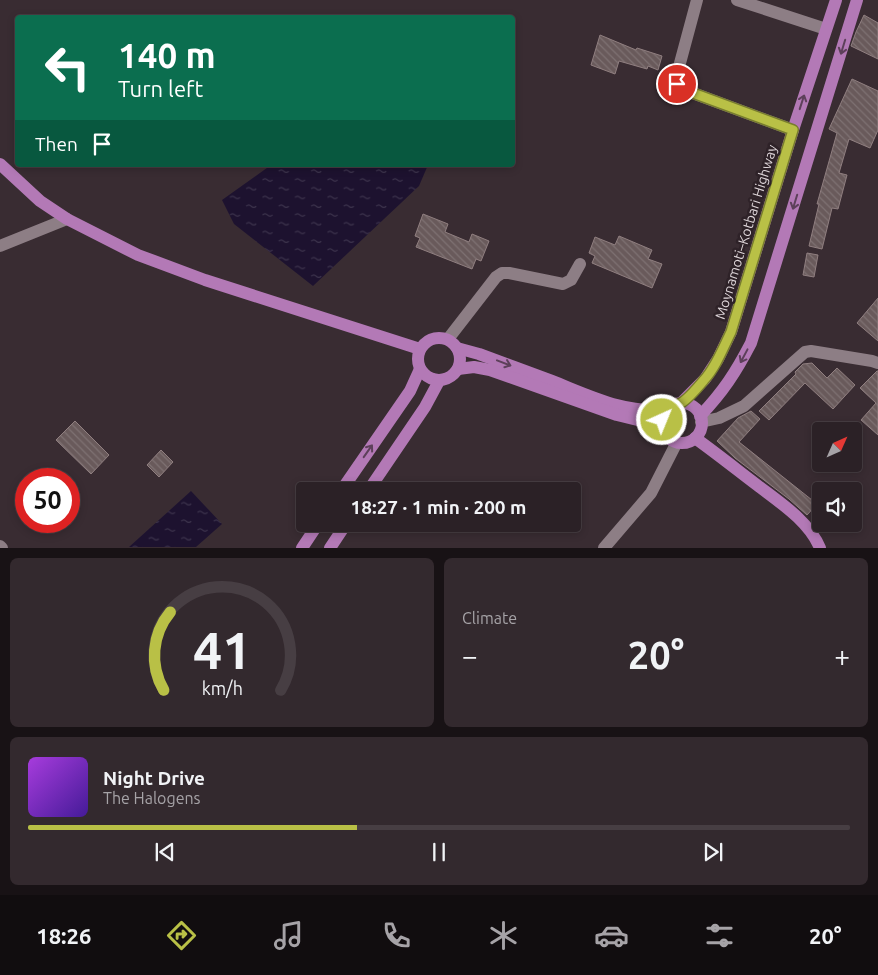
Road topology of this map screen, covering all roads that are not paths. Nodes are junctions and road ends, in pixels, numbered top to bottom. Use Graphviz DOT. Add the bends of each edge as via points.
graph roads {
  1 [pos="697,0"];
  2 [pos="737,0"];
  3 [pos="836,0"];
  4 [pos="857,0"];
  5 [pos="826,28"];
  6 [pos="793,130"];
  7 [pos="0,164"];
  8 [pos="67,219"];
  9 [pos="0,246"];
  10 [pos="580,264"];
  11 [pos="448,339"];
  12 [pos="458,348"];
  13 [pos="420,350"];
  14 [pos="878,363"];
  15 [pos="420,369"];
  16 [pos="458,369"];
  17 [pos="439,381"];
  18 [pos="681,403"];
  19 [pos="667,409"];
  20 [pos="701,419"];
  21 [pos="662,426"];
  22 [pos="695,438"];
  23 [pos="677,442"];
  24 [pos="347,482"];
  25 [pos="374,482"];
  26 [pos="313,532"];
  27 [pos="341,532"];
  28 [pos="302,548"];
  29 [pos="330,548"];
  30 [pos="604,548"];
  31 [pos="820,548"];
  1 -- 6 [label="street" via="677,84 682,89"];
  2 -- 5 [label="street"];
  3 -- 5 [label="main road, Moynamoti–Kotbari Highway"];
  4 -- 20 [label="main road, one-way" via="751,343 734,376"];
  6 -- 5 [label="main road, Moynamoti–Kotbari Highway, one-way"];
  6 -- 18 [label="main road, Moynamoti–Kotbari Highway" via="731,332 705,379"];
  7 -- 8 [label="main road" via="40,201"];
  8 -- 9 [label="street"];
  8 -- 13 [label="main road" via="138,255 205,280"];
  10 -- 11 [label="street" via="571,280 564,284 502,273"];
  11 -- 12 [label="main road, Moynamoti–Kotbari Highway"];
  11 -- 13 [label="main road" via="429,340"];
  12 -- 16 [label="main road"];
  12 -- 19 [label="main road, Moynamoti–Kotbari Highway, one-way" via="606,402 642,410"];
  13 -- 15 [label="main road"];
  14 -- 20 [label="street" via="805,352 744,406 719,418"];
  15 -- 17 [label="main road"];
  24 -- 15 [label="main road, one-way" via="410,391"];
  16 -- 17 [label="main road" via="450,378"];
  16 -- 21 [label="main road" via="490,370 617,415"];
  17 -- 25 [label="main road" via="426,406"];
  18 -- 19 [label="main road, Moynamoti–Kotbari Highway"];
  18 -- 20 [label="main road" via="693,406"];
  19 -- 21 [label="main road"];
  20 -- 22 [label="main road"];
  21 -- 23 [label="main road" via="667,436"];
  22 -- 23 [label="main road"];
  22 -- 31 [label="main road" via="805,525"];
  23 -- 30 [label="street" via="652,493"];
  26 -- 28 [label="main road"];
  27 -- 29 [label="main road"];
}
